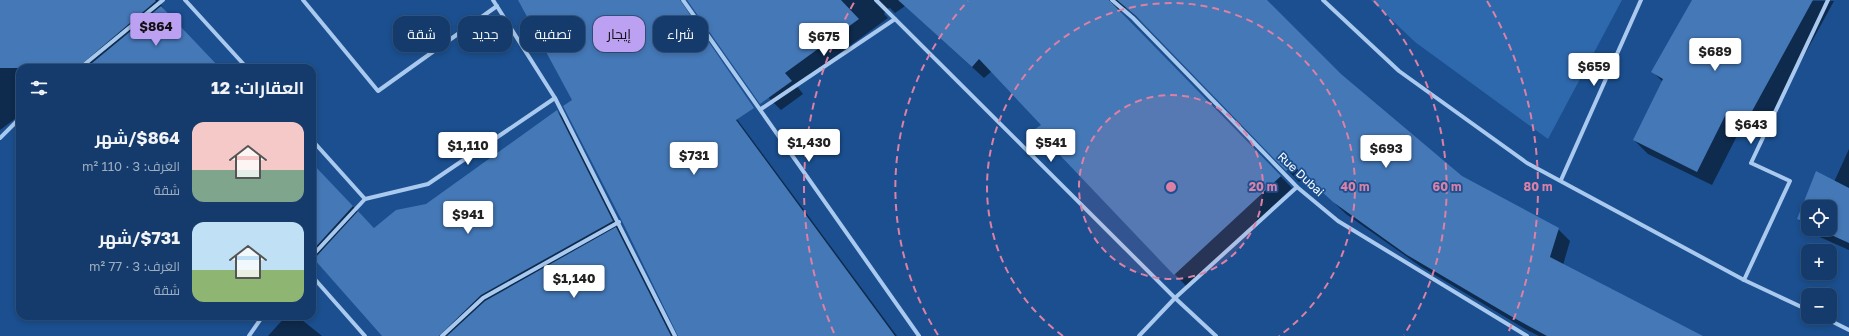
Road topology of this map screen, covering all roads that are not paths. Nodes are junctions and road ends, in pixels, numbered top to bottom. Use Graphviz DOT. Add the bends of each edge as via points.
graph roads {
  1 [pos="163,0"];
  2 [pos="185,0"];
  3 [pos="303,0"];
  4 [pos="493,0"];
  5 [pos="683,0"];
  6 [pos="876,0"];
  7 [pos="1112,0"];
  8 [pos="1323,0"];
  9 [pos="1641,0"];
  10 [pos="1828,0"];
  11 [pos="497,6"];
  12 [pos="895,19"];
  13 [pos="85,64"];
  14 [pos="243,64"];
  15 [pos="555,98"];
  16 [pos="761,109"];
  17 [pos="16,122"];
  18 [pos="0,138"];
  19 [pos="316,144"];
  20 [pos="1560,180"];
  21 [pos="1297,187"];
  22 [pos="365,198"];
  23 [pos="618,222"];
  24 [pos="316,252"];
  25 [pos="1744,280"];
  26 [pos="316,281"];
  27 [pos="1175,298"];
  28 [pos="1801,307"];
  29 [pos="259,320"];
  30 [pos="1837,324"];
  31 [pos="1849,330"];
  32 [pos="249,336"];
  33 [pos="365,336"];
  34 [pos="442,336"];
  35 [pos="675,336"];
  36 [pos="919,336"];
  37 [pos="1139,336"];
  38 [pos="1216,336"];
  39 [pos="1527,336"];
  1 -- 13 [label="street"];
  2 -- 14 [label="street"];
  3 -- 11 [label="street" via="378,91"];
  4 -- 11 [label="street"];
  5 -- 16 [label="street"];
  6 -- 12 [label="street"];
  7 -- 21 [label="street, Rue Dubai" via="1133,18"];
  8 -- 20 [label="street" via="1399,71 1526,163"];
  9 -- 20 [label="street"];
  10 -- 25 [label="street" via="1751,163 1790,182"];
  11 -- 15 [label="street"];
  12 -- 16 [label="street"];
  12 -- 27 [label="street"];
  15 -- 22 [label="street" via="428,184"];
  15 -- 23 [label="street"];
  16 -- 36 [label="street"];
  17 -- 18 [label="street"];
  19 -- 22 [label="street"];
  20 -- 25 [label="street"];
  21 -- 27 [label="street"];
  21 -- 39 [label="street, Rue Dubai" via="1338,221"];
  22 -- 24 [label="street"];
  23 -- 34 [label="street" via="483,298"];
  23 -- 35 [label="street"];
  25 -- 28 [label="street"];
  26 -- 33 [label="street"];
  27 -- 37 [label="street"];
  27 -- 38 [label="street"];
  29 -- 32 [label="street"];
  30 -- 31 [label="street"];
}
